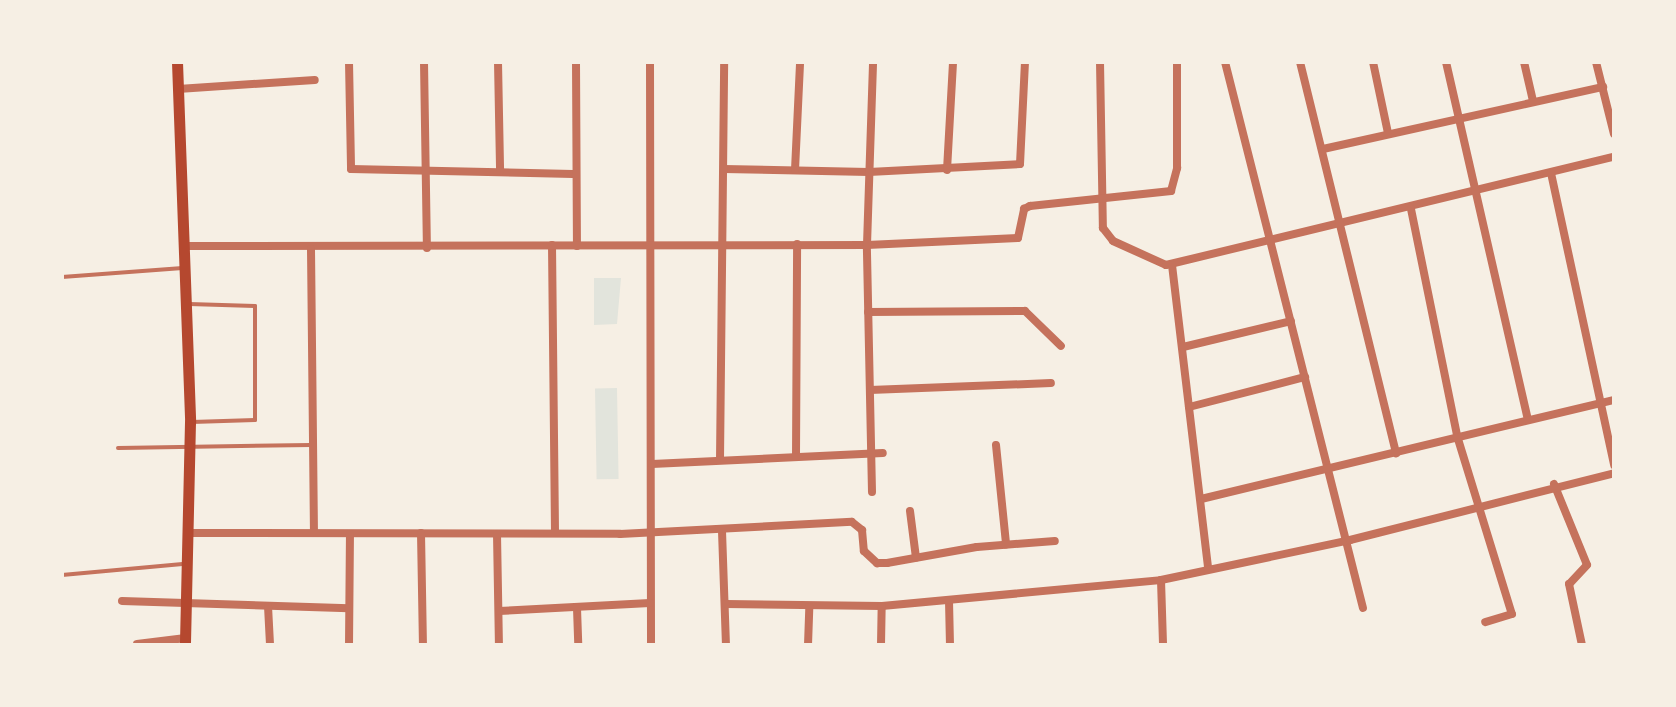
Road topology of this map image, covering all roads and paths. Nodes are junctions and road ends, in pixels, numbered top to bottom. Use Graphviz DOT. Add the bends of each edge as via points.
graph roads {
  1 [pos="177,62"];
  2 [pos="349,62"];
  3 [pos="424,62"];
  4 [pos="498,62"];
  5 [pos="576,62"];
  6 [pos="650,62"];
  7 [pos="724,62"];
  8 [pos="800,62"];
  9 [pos="873,62"];
  10 [pos="953,62"];
  11 [pos="1025,62"];
  12 [pos="1100,62"];
  13 [pos="1177,62"];
  14 [pos="1225,62"];
  15 [pos="1300,62"];
  16 [pos="1373,62"];
  17 [pos="1446,62"];
  18 [pos="1524,62"];
  19 [pos="1596,62"];
  20 [pos="315,80"];
  21 [pos="1603,87"];
  22 [pos="178,89"];
  23 [pos="1533,100"];
  24 [pos="1459,118"];
  25 [pos="1388,133"];
  26 [pos="1614,134"];
  27 [pos="1323,149"];
  28 [pos="1614,157"];
  29 [pos="724,169"];
  30 [pos="425,170"];
  31 [pos="795,170"];
  32 [pos="947,170"];
  33 [pos="500,171"];
  34 [pos="869,172"];
  35 [pos="1551,173"];
  36 [pos="573,174"];
  37 [pos="1480,193"];
  38 [pos="1100,198"];
  39 [pos="1411,209"];
  40 [pos="1342,227"];
  41 [pos="797,244"];
  42 [pos="1271,244"];
  43 [pos="552,245"];
  44 [pos="721,245"];
  45 [pos="867,245"];
  46 [pos="186,246"];
  47 [pos="577,246"];
  48 [pos="651,247"];
  49 [pos="427,248"];
  50 [pos="311,249"];
  51 [pos="1172,265"];
  52 [pos="187,268"];
  53 [pos="62,277"];
  54 [pos="187,305"];
  55 [pos="868,312"];
  56 [pos="1291,321"];
  57 [pos="1061,346"];
  58 [pos="1183,347"];
  59 [pos="1305,377"];
  60 [pos="1051,383"];
  61 [pos="870,390"];
  62 [pos="1614,400"];
  63 [pos="1600,402"];
  64 [pos="1189,407"];
  65 [pos="1528,419"];
  66 [pos="190,422"];
  67 [pos="1458,439"];
  68 [pos="190,445"];
  69 [pos="314,445"];
  70 [pos="996,445"];
  71 [pos="118,448"];
  72 [pos="871,453"];
  73 [pos="883,453"];
  74 [pos="1396,453"];
  75 [pos="796,457"];
  76 [pos="720,460"];
  77 [pos="652,464"];
  78 [pos="1614,465"];
  79 [pos="1330,470"];
  80 [pos="1614,473"];
  81 [pos="1554,484"];
  82 [pos="872,492"];
  83 [pos="1201,499"];
  84 [pos="1478,508"];
  85 [pos="910,511"];
  86 [pos="722,531"];
  87 [pos="188,533"];
  88 [pos="314,533"];
  89 [pos="421,533"];
  90 [pos="555,533"];
  91 [pos="652,533"];
  92 [pos="350,534"];
  93 [pos="497,534"];
  94 [pos="1350,540"];
  95 [pos="1055,541"];
  96 [pos="1006,544"];
  97 [pos="916,558"];
  98 [pos="188,564"];
  99 [pos="1208,568"];
  100 [pos="62,575"];
  101 [pos="1161,580"];
  102 [pos="122,601"];
  103 [pos="949,601"];
  104 [pos="650,603"];
  105 [pos="726,604"];
  106 [pos="186,605"];
  107 [pos="268,606"];
  108 [pos="882,606"];
  109 [pos="809,607"];
  110 [pos="349,608"];
  111 [pos="577,608"];
  112 [pos="1363,608"];
  113 [pos="499,611"];
  114 [pos="1485,622"];
  115 [pos="186,642"];
  116 [pos="137,644"];
  117 [pos="270,645"];
  118 [pos="349,645"];
  119 [pos="423,645"];
  120 [pos="499,645"];
  121 [pos="578,645"];
  122 [pos="651,645"];
  123 [pos="726,645"];
  124 [pos="808,645"];
  125 [pos="881,645"];
  126 [pos="950,645"];
  127 [pos="1163,645"];
  128 [pos="1582,645"];
  1 -- 22 [label="main road"];
  2 -- 30 [label="street" via="351,169"];
  3 -- 30 [label="street"];
  4 -- 33 [label="street"];
  5 -- 36 [label="street"];
  6 -- 48 [label="street"];
  7 -- 29 [label="street"];
  8 -- 31 [label="street"];
  9 -- 34 [label="street"];
  10 -- 32 [label="street"];
  11 -- 32 [label="street" via="1020,164"];
  12 -- 38 [label="street"];
  13 -- 38 [label="street" via="1174,187"];
  14 -- 42 [label="street"];
  15 -- 27 [label="street"];
  16 -- 25 [label="street"];
  17 -- 24 [label="street"];
  18 -- 23 [label="street"];
  19 -- 21 [label="street"];
  20 -- 22 [label="street"];
  21 -- 23 [label="street"];
  21 -- 26 [label="street"];
  22 -- 46 [label="main road"];
  23 -- 24 [label="street"];
  24 -- 25 [label="street"];
  24 -- 37 [label="street"];
  25 -- 27 [label="street"];
  27 -- 40 [label="street"];
  28 -- 35 [label="street"];
  29 -- 31 [label="street"];
  29 -- 44 [label="street"];
  30 -- 33 [label="street"];
  30 -- 49 [label="street"];
  31 -- 34 [label="street"];
  32 -- 34 [label="street"];
  33 -- 36 [label="street"];
  34 -- 45 [label="street"];
  35 -- 37 [label="street"];
  35 -- 63 [label="street"];
  36 -- 47 [label="street"];
  37 -- 39 [label="street"];
  37 -- 65 [label="street"];
  38 -- 45 [label="street" via="1026,208 1018,238"];
  38 -- 51 [label="street" via="1103,228 1113,241"];
  39 -- 40 [label="street"];
  39 -- 67 [label="street"];
  40 -- 42 [label="street"];
  40 -- 74 [label="street"];
  41 -- 44 [label="street"];
  41 -- 45 [label="street"];
  41 -- 75 [label="street"];
  42 -- 51 [label="street"];
  42 -- 56 [label="street"];
  43 -- 47 [label="street"];
  43 -- 49 [label="street"];
  43 -- 90 [label="street"];
  44 -- 48 [label="street"];
  44 -- 76 [label="street"];
  45 -- 55 [label="street"];
  46 -- 50 [label="street"];
  46 -- 52 [label="main road"];
  47 -- 48 [label="street"];
  48 -- 77 [label="street"];
  49 -- 50 [label="street"];
  50 -- 69 [label="street"];
  51 -- 58 [label="street"];
  52 -- 53 [label="lane"];
  52 -- 54 [label="main road"];
  54 -- 66 [label="main road"];
  54 -- 66 [label="lane" via="251,303 255,319 255,420"];
  55 -- 57 [label="street" via="1025,311"];
  55 -- 61 [label="street"];
  56 -- 58 [label="street"];
  56 -- 59 [label="street"];
  58 -- 64 [label="street"];
  59 -- 64 [label="street"];
  59 -- 79 [label="street"];
  60 -- 61 [label="street"];
  61 -- 72 [label="street"];
  62 -- 63 [label="street"];
  63 -- 65 [label="street"];
  63 -- 78 [label="street"];
  64 -- 83 [label="street"];
  65 -- 67 [label="street"];
  66 -- 68 [label="main road"];
  67 -- 74 [label="street"];
  67 -- 84 [label="street"];
  68 -- 69 [label="lane"];
  68 -- 71 [label="lane"];
  68 -- 87 [label="main road"];
  69 -- 88 [label="street"];
  70 -- 96 [label="street"];
  72 -- 73 [label="street"];
  72 -- 75 [label="street"];
  72 -- 82 [label="street"];
  74 -- 79 [label="street"];
  75 -- 76 [label="street"];
  76 -- 77 [label="street"];
  77 -- 91 [label="street"];
  79 -- 83 [label="street"];
  79 -- 94 [label="street"];
  80 -- 81 [label="street"];
  81 -- 84 [label="street"];
  81 -- 128 [label="street" via="1587,565 1569,584"];
  83 -- 99 [label="street"];
  84 -- 94 [label="street"];
  84 -- 114 [label="street" via="1505,578 1512,614"];
  85 -- 97 [label="street"];
  86 -- 91 [label="street"];
  86 -- 97 [label="street" via="801,521 852,522 859,524 864,551 877,563"];
  86 -- 105 [label="street"];
  87 -- 88 [label="street"];
  87 -- 98 [label="main road"];
  88 -- 92 [label="street"];
  89 -- 92 [label="street"];
  89 -- 93 [label="street"];
  89 -- 119 [label="street"];
  90 -- 91 [label="street"];
  90 -- 93 [label="street"];
  91 -- 104 [label="street"];
  92 -- 110 [label="street"];
  93 -- 113 [label="street"];
  94 -- 99 [label="street"];
  94 -- 112 [label="street"];
  95 -- 96 [label="street"];
  96 -- 97 [label="street"];
  98 -- 100 [label="lane"];
  98 -- 106 [label="main road"];
  99 -- 101 [label="street"];
  101 -- 103 [label="street"];
  101 -- 127 [label="street"];
  102 -- 106 [label="street"];
  103 -- 108 [label="street"];
  103 -- 126 [label="street"];
  104 -- 111 [label="street"];
  104 -- 122 [label="street"];
  105 -- 109 [label="street"];
  105 -- 123 [label="street"];
  106 -- 107 [label="street"];
  106 -- 115 [label="main road"];
  107 -- 110 [label="street"];
  107 -- 117 [label="street"];
  108 -- 109 [label="street"];
  108 -- 125 [label="street"];
  109 -- 124 [label="street"];
  110 -- 118 [label="street"];
  111 -- 113 [label="street"];
  111 -- 121 [label="street"];
  113 -- 120 [label="street"];
  115 -- 116 [label="street"];
}
